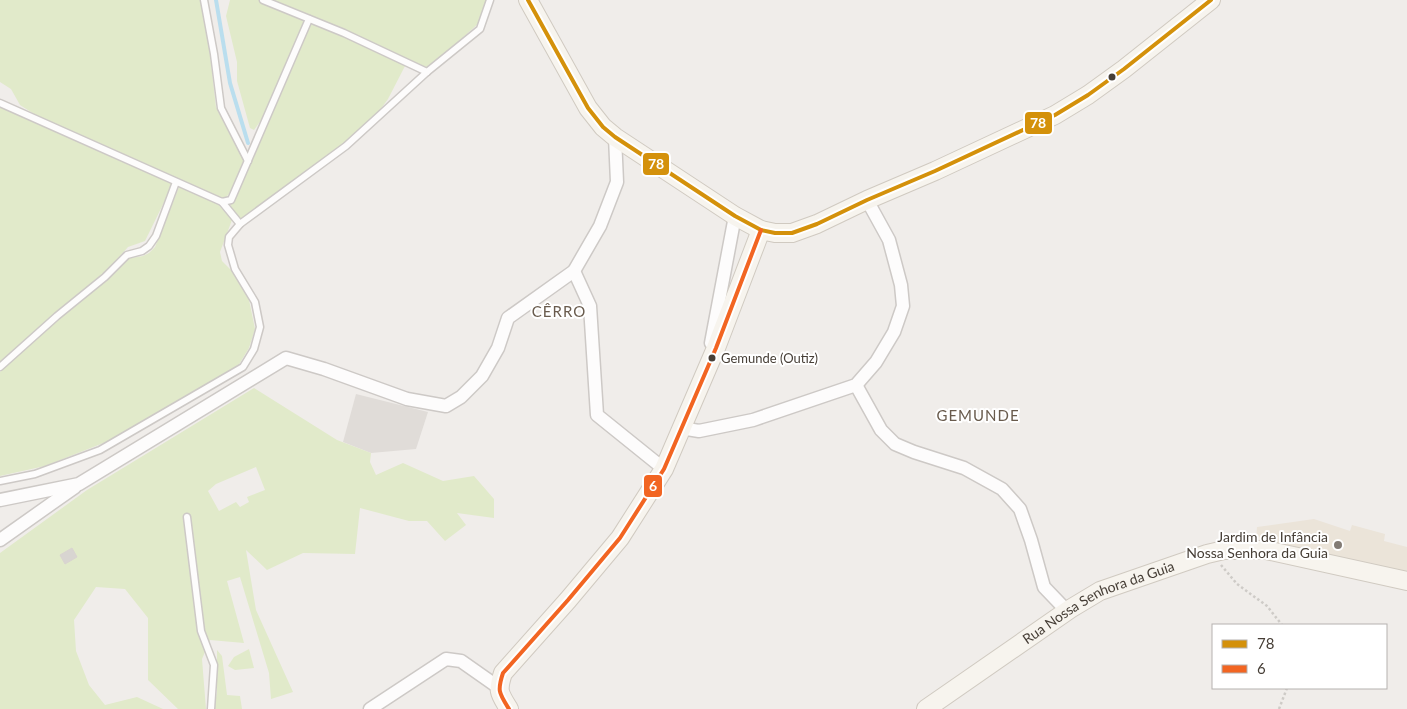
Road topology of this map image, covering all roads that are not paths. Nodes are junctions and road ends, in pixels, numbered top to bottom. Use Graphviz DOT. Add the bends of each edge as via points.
graph roads {
  1 [pos="204,0"];
  2 [pos="263,0"];
  3 [pos="490,0"];
  4 [pos="528,0"];
  5 [pos="1210,0"];
  6 [pos="309,19"];
  7 [pos="427,72"];
  8 [pos="0,103"];
  9 [pos="615,137"];
  10 [pos="248,161"];
  11 [pos="176,182"];
  12 [pos="867,200"];
  13 [pos="222,202"];
  14 [pos="735,216"];
  15 [pos="240,224"];
  16 [pos="761,230"];
  17 [pos="574,271"];
  18 [pos="716,348"];
  19 [pos="0,367"];
  20 [pos="856,385"];
  21 [pos="682,428"];
  22 [pos="664,469"];
  23 [pos="0,481"];
  24 [pos="80,484"];
  25 [pos="0,500"];
  26 [pos="186,518"];
  27 [pos="0,540"];
  28 [pos="1407,581"];
  29 [pos="1067,611"];
  30 [pos="498,687"];
  31 [pos="211,709"];
  32 [pos="370,709"];
  33 [pos="510,709"];
  34 [pos="926,709"];
  1 -- 10 [label="lane" via="221,108"];
  2 -- 6 [label="lane"];
  3 -- 7 [label="lane" via="480,29"];
  4 -- 9 [label="street" via="588,108"];
  5 -- 12 [label="street" via="1124,69 1055,115"];
  6 -- 7 [label="lane"];
  6 -- 10 [label="lane"];
  7 -- 15 [label="lane" via="346,146"];
  8 -- 11 [label="lane"];
  9 -- 14 [label="street"];
  9 -- 17 [label="street" via="617,182 600,226"];
  10 -- 13 [label="lane" via="231,200"];
  11 -- 13 [label="lane"];
  11 -- 19 [label="lane" via="156,236 149,246 127,255"];
  12 -- 16 [label="street" via="792,233"];
  12 -- 20 [label="street" via="889,240 903,306 890,339"];
  13 -- 15 [label="lane"];
  14 -- 16 [label="street"];
  14 -- 18 [label="street" via="711,343"];
  15 -- 23 [label="lane" via="229,237 228,245 235,269 255,302 260,327 254,348 243,367 100,450 35,474"];
  16 -- 18 [label="street"];
  17 -- 22 [label="street" via="590,306 597,415"];
  17 -- 24 [label="street" via="508,318 498,348 482,376 461,397 446,406 407,399 286,358"];
  18 -- 21 [label="street"];
  20 -- 21 [label="street" via="753,420 700,431"];
  20 -- 29 [label="street" via="881,430 895,444 964,468 1002,489 1020,509 1044,587"];
  21 -- 22 [label="street"];
  22 -- 30 [label="street" via="620,538 512,661"];
  24 -- 25 [label="street"];
  24 -- 27 [label="street"];
  26 -- 31 [label="lane" via="201,631 214,665"];
  28 -- 29 [label="street, Rua Nossa Senhora da Guia" via="1266,550 1224,550 1100,591"];
  29 -- 34 [label="street, Rua Nossa Senhora da Guia"];
  30 -- 32 [label="street" via="461,661 446,659"];
  30 -- 33 [label="street"];
}
